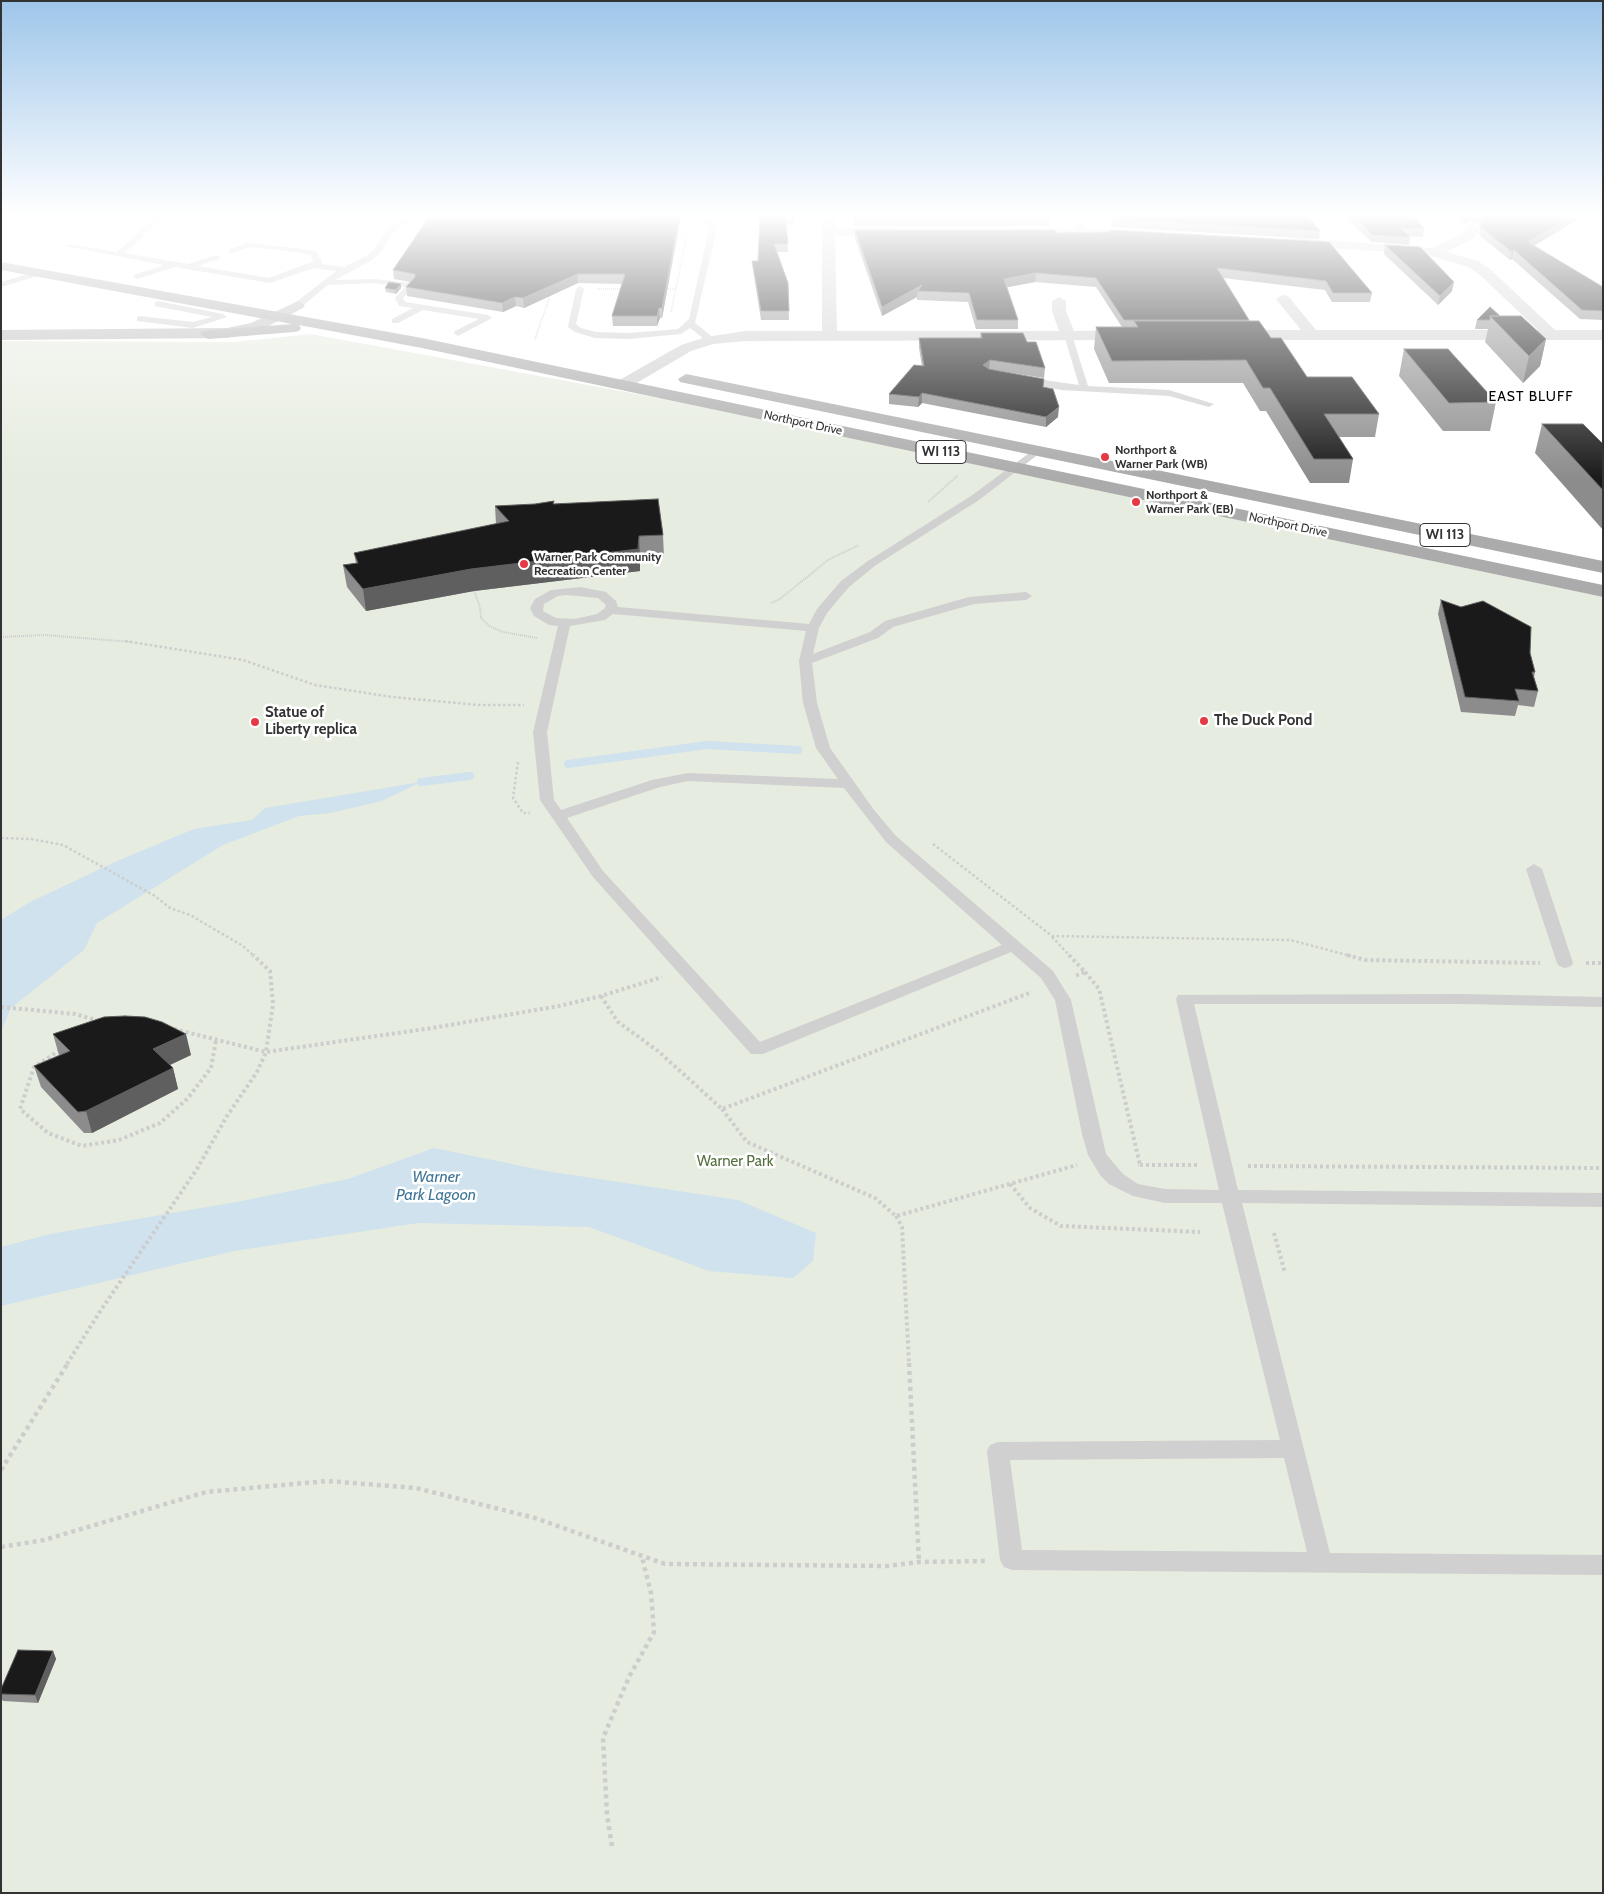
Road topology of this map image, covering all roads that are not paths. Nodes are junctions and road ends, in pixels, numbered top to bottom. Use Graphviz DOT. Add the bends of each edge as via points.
graph roads {
  1 [pos="142,302"];
  2 [pos="401,302"];
  3 [pos="577,302"];
  4 [pos="696,302"];
  5 [pos="829,302"];
  6 [pos="1059,302"];
  7 [pos="1286,302"];
  8 [pos="1517,302"];
  9 [pos="298,304"];
  10 [pos="315,307"];
  11 [pos="229,308"];
  12 [pos="277,308"];
  13 [pos="420,308"];
  14 [pos="169,310"];
  15 [pos="149,311"];
  16 [pos="211,314"];
  17 [pos="377,318"];
  18 [pos="183,320"];
  19 [pos="395,321"];
  20 [pos="691,324"];
  21 [pos="440,330"];
  22 [pos="458,333"];
  23 [pos="208,334"];
  24 [pos="1,335"];
  25 [pos="128,335"];
  26 [pos="422,335"];
  27 [pos="830,335"];
  28 [pos="1068,335"];
  29 [pos="1144,335"];
  30 [pos="1220,335"];
  31 [pos="1312,335"];
  32 [pos="1551,335"];
  33 [pos="1603,335"];
  34 [pos="481,337"];
  35 [pos="711,340"];
  36 [pos="631,375"];
  37 [pos="1015,379"];
  38 [pos="1085,388"];
  39 [pos="1209,404"];
  40 [pos="1036,450"];
  41 [pos="1014,468"];
  42 [pos="1603,567"];
  43 [pos="1603,591"];
  44 [pos="1026,596"];
  45 [pos="611,610"];
  46 [pos="565,624"];
  47 [pos="813,628"];
  48 [pos="805,660"];
  49 [pos="847,784"];
  50 [pos="558,816"];
  51 [pos="1534,869"];
  52 [pos="1013,946"];
  53 [pos="1565,963"];
  54 [pos="1603,1002"];
  55 [pos="1231,1198"];
  56 [pos="1603,1200"];
  57 [pos="1293,1449"];
  58 [pos="1321,1562"];
  59 [pos="1603,1565"];
  1 -- 14 [label="main road, Northport Drive / WI 113"];
  2 -- 13 [label="lane"];
  3 -- 20 [label="lane" via="571,325 585,333 613,336 662,334 681,331"];
  4 -- 20 [label="lane"];
  5 -- 27 [label="street"];
  6 -- 28 [label="street"];
  7 -- 31 [label="street"];
  8 -- 32 [label="street"];
  9 -- 10 [label="main road"];
  9 -- 12 [label="street"];
  11 -- 12 [label="main road, Northport Drive / WI 113"];
  11 -- 14 [label="main road, Northport Drive / WI 113"];
  11 -- 16 [label="lane"];
  12 -- 23 [label="street" via="245,330"];
  12 -- 26 [label="main road, Northport Drive / WI 113"];
  13 -- 19 [label="lane"];
  13 -- 22 [label="lane" via="488,318"];
  14 -- 15 [label="lane"];
  14 -- 15 [label="lane"];
  14 -- 18 [label="lane"];
  14 -- 18 [label="lane"];
  15 -- 25 [label="lane"];
  16 -- 18 [label="lane"];
  16 -- 18 [label="lane" via="223,317 193,324"];
  17 -- 19 [label="main road, Northport Drive / WI 113"];
  18 -- 23 [label="street"];
  18 -- 25 [label="street"];
  19 -- 26 [label="main road, Northport Drive / WI 113"];
  20 -- 35 [label="lane"];
  21 -- 22 [label="main road"];
  22 -- 34 [label="main road"];
  23 -- 26 [label="main road" via="307,328"];
  24 -- 25 [label="street"];
  26 -- 36 [label="main road, Northport Drive / WI 113" via="480,355"];
  27 -- 28 [label="street"];
  27 -- 35 [label="street" via="745,336"];
  28 -- 29 [label="street"];
  28 -- 38 [label="lane"];
  30 -- 31 [label="street"];
  31 -- 32 [label="street"];
  32 -- 33 [label="street"];
  35 -- 36 [label="street" via="686,348"];
  36 -- 40 [label="main road, Northport Drive / WI 113"];
  36 -- 41 [label="main road, Northport Drive / WI 113"];
  37 -- 38 [label="lane"];
  38 -- 39 [label="lane" via="1168,394"];
  40 -- 41 [label="lane"];
  40 -- 42 [label="main road, Northport Drive / WI 113"];
  41 -- 43 [label="main road, Northport Drive / WI 113"];
  41 -- 47 [label="lane" via="975,498 872,563 845,584 821,612"];
  44 -- 48 [label="lane" via="973,600 889,624 874,635"];
  45 -- 46 [label="lane" via="593,620"];
  45 -- 46 [label="lane" via="609,599 592,592 561,592 539,602 538,614"];
  45 -- 47 [label="lane"];
  46 -- 50 [label="lane" via="540,732 547,800"];
  47 -- 48 [label="lane"];
  48 -- 49 [label="lane" via="810,703 823,748"];
  49 -- 50 [label="lane" via="688,777 657,783"];
  49 -- 52 [label="lane" via="891,839"];
  50 -- 52 [label="lane" via="598,874 757,1050"];
  51 -- 53 [label="lane"];
  52 -- 55 [label="lane" via="1046,975 1063,1000 1097,1156 1116,1180 1133,1189 1165,1196"];
  54 -- 55 [label="lane" via="1184,999"];
  55 -- 56 [label="lane"];
  55 -- 57 [label="lane"];
  57 -- 58 [label="lane"];
  57 -- 58 [label="lane" via="998,1451 1012,1560"];
  58 -- 59 [label="lane"];
}
